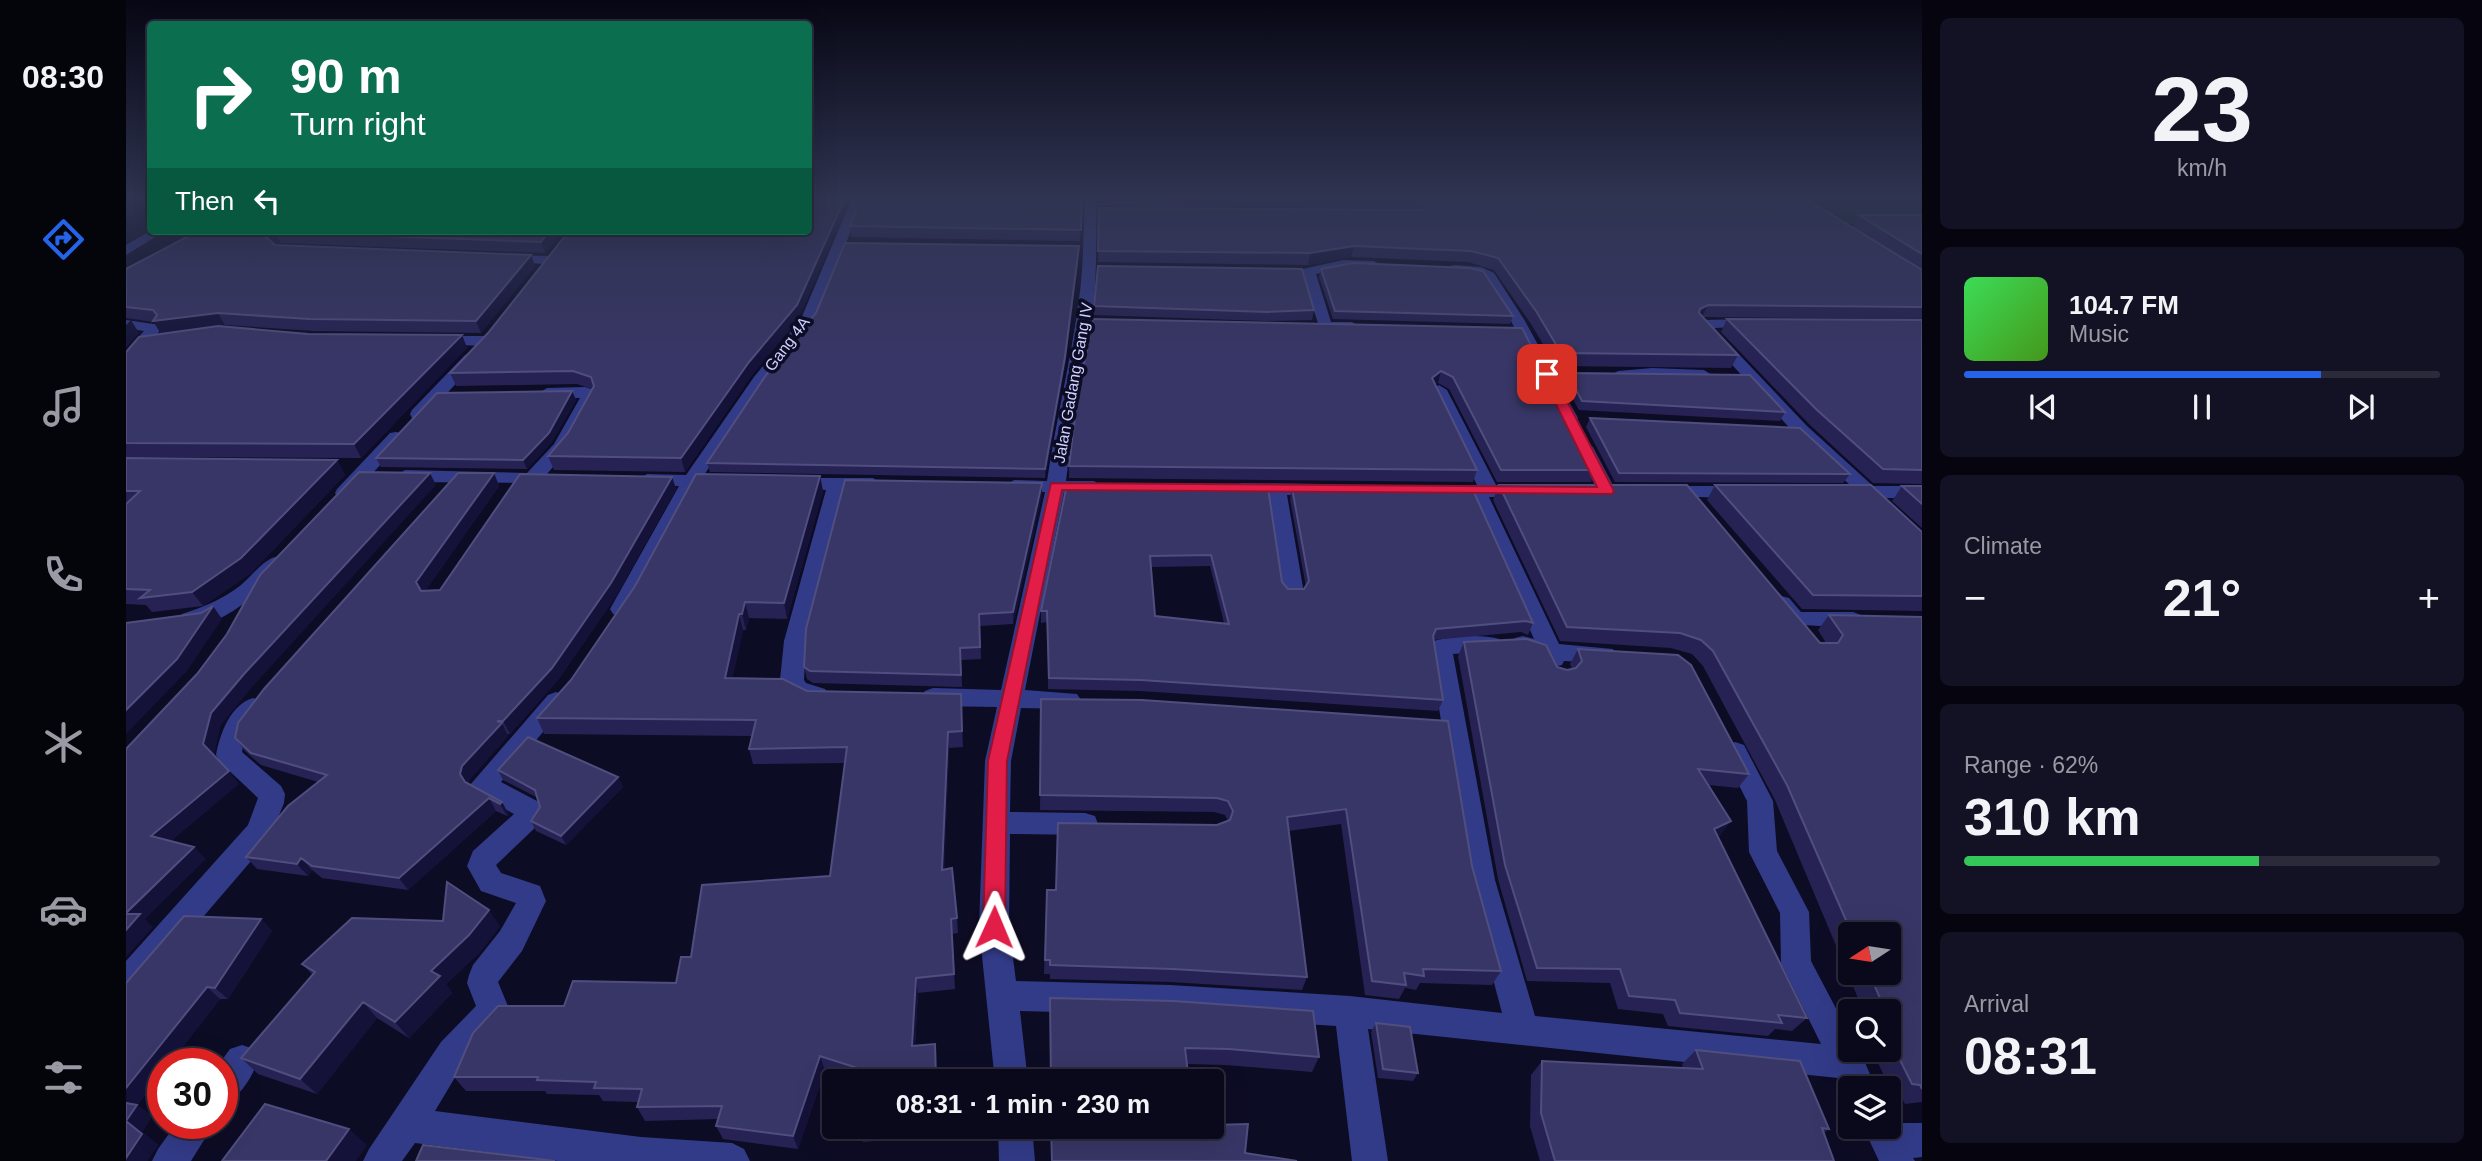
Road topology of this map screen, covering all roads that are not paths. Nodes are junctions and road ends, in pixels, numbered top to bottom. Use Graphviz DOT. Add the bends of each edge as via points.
graph roads {
  1 [pos="845,250"];
  2 [pos="1082,250"];
  3 [pos="496,259"];
  4 [pos="1390,266"];
  5 [pos="1444,269"];
  6 [pos="533,280"];
  7 [pos="1764,323"];
  8 [pos="126,324"];
  9 [pos="1366,326"];
  10 [pos="177,339"];
  11 [pos="420,340"];
  12 [pos="1597,376"];
  13 [pos="1748,376"];
  14 [pos="1440,390"];
  15 [pos="526,393"];
  16 [pos="437,394"];
  17 [pos="462,394"];
  18 [pos="1776,429"];
  19 [pos="1801,430"];
  20 [pos="341,467"];
  21 [pos="364,471"];
  22 [pos="457,476"];
  23 [pos="524,479"];
  24 [pos="558,479"];
  25 [pos="625,480"];
  26 [pos="692,481"];
  27 [pos="743,482"];
  28 [pos="769,483"];
  29 [pos="837,484"];
  30 [pos="892,484"];
  31 [pos="1001,485"];
  32 [pos="1056,486"];
  33 [pos="1111,487"];
  34 [pos="1222,489"];
  35 [pos="1277,490"];
  36 [pos="1330,490"];
  37 [pos="1424,491"];
  38 [pos="1483,491"];
  39 [pos="1541,491"];
  40 [pos="1581,491"];
  41 [pos="1607,491"];
  42 [pos="1627,492"];
  43 [pos="1649,492"];
  44 [pos="1687,492"];
  45 [pos="1753,492"];
  46 [pos="1832,492"];
  47 [pos="1868,492"];
  48 [pos="1922,492"];
  49 [pos="439,497"];
  50 [pos="502,500"];
  51 [pos="333,504"];
  52 [pos="1886,509"];
  53 [pos="1705,513"];
  54 [pos="287,551"];
  55 [pos="260,580"];
  56 [pos="1768,587"];
  57 [pos="1293,593"];
  58 [pos="1795,619"];
  59 [pos="1871,621"];
  60 [pos="166,622"];
  61 [pos="233,627"];
  62 [pos="605,633"];
  63 [pos="1810,639"];
  64 [pos="1631,657"];
  65 [pos="1555,663"];
  66 [pos="575,677"];
  67 [pos="263,694"];
  68 [pos="836,695"];
  69 [pos="917,696"];
  70 [pos="1011,698"];
  71 [pos="1088,701"];
  72 [pos="1724,731"];
  73 [pos="996,823"];
  74 [pos="1105,825"];
  75 [pos="126,984"];
  76 [pos="1004,996"];
  77 [pos="1350,1011"];
  78 [pos="1523,1031"];
  79 [pos="242,1060"];
  80 [pos="238,1066"];
  81 [pos="1011,1069"];
  82 [pos="1854,1076"];
  83 [pos="407,1125"];
  84 [pos="186,1139"];
  85 [pos="1016,1139"];
  86 [pos="1922,1140"];
  87 [pos="1888,1143"];
  88 [pos="170,1161"];
  89 [pos="382,1161"];
  90 [pos="732,1161"];
  91 [pos="1017,1161"];
  92 [pos="1370,1161"];
  1 -- 26 [label="street, Gang 4A" via="807,320"];
  2 -- 32 [label="street, Jalan Gadang Gang IV" via="1094,269 1090,323 1066,410"];
  3 -- 6 [label="street" via="552,255"];
  4 -- 9 [label="street" via="1343,264 1302,272 1318,326"];
  5 -- 41 [label="street" via="1487,274 1518,332 1553,374"];
  7 -- 13 [label="street" via="1702,324"];
  8 -- 10 [label="street" via="155,328 137,348"];
  11 -- 16 [label="street" via="490,336"];
  12 -- 13 [label="street"];
  13 -- 19 [label="street"];
  14 -- 38 [label="street"];
  15 -- 23 [label="street" via="585,392 588,398 562,446"];
  16 -- 17 [label="street"];
  16 -- 21 [label="street"];
  18 -- 19 [label="street"];
  19 -- 47 [label="street"];
  20 -- 21 [label="street"];
  21 -- 22 [label="street"];
  21 -- 51 [label="street"];
  22 -- 23 [label="street"];
  22 -- 49 [label="street"];
  23 -- 24 [label="street"];
  23 -- 50 [label="street"];
  25 -- 26 [label="street"];
  26 -- 27 [label="street"];
  26 -- 62 [label="street, Gang 4A"];
  28 -- 29 [label="street"];
  29 -- 30 [label="street"];
  29 -- 68 [label="street" via="795,641 792,680 798,690 810,695"];
  31 -- 32 [label="street"];
  32 -- 33 [label="street"];
  32 -- 70 [label="street, Jalan Gadang Gang IV"];
  34 -- 35 [label="street"];
  35 -- 36 [label="street"];
  35 -- 57 [label="street"];
  37 -- 38 [label="street"];
  38 -- 39 [label="street"];
  38 -- 65 [label="street"];
  40 -- 41 [label="street"];
  41 -- 42 [label="street"];
  43 -- 44 [label="street"];
  44 -- 45 [label="street"];
  44 -- 53 [label="street"];
  46 -- 47 [label="street"];
  47 -- 48 [label="street"];
  47 -- 52 [label="street"];
  54 -- 55 [label="street"];
  55 -- 60 [label="street" via="210,616"];
  55 -- 61 [label="street"];
  56 -- 58 [label="street"];
  58 -- 59 [label="street"];
  58 -- 63 [label="street"];
  64 -- 65 [label="street"];
  65 -- 78 [label="street" via="1521,643 1442,648 1442,724"];
  66 -- 83 [label="street" via="483,785 530,810 530,816 481,866 491,882 530,895 532,901 511,941 484,975 482,983 494,1011 452,1053"];
  67 -- 75 [label="street" via="233,733 229,755 272,794 266,818 259,832"];
  69 -- 70 [label="street"];
  70 -- 71 [label="street"];
  70 -- 73 [label="street, Jalan Gadang Gang IV" via="998,761"];
  72 -- 82 [label="street" via="1760,801 1763,852 1794,912 1796,963"];
  73 -- 74 [label="street"];
  73 -- 76 [label="street, Jalan Gadang Gang IV" via="994,927"];
  76 -- 77 [label="street"];
  76 -- 81 [label="street, Jalan Gadang Gang IV"];
  77 -- 78 [label="street"];
  77 -- 92 [label="street"];
  78 -- 82 [label="street"];
  79 -- 80 [label="street"];
  83 -- 89 [label="street"];
  83 -- 90 [label="street"];
  84 -- 88 [label="street"];
  85 -- 91 [label="street"];
  86 -- 87 [label="street"];
}
